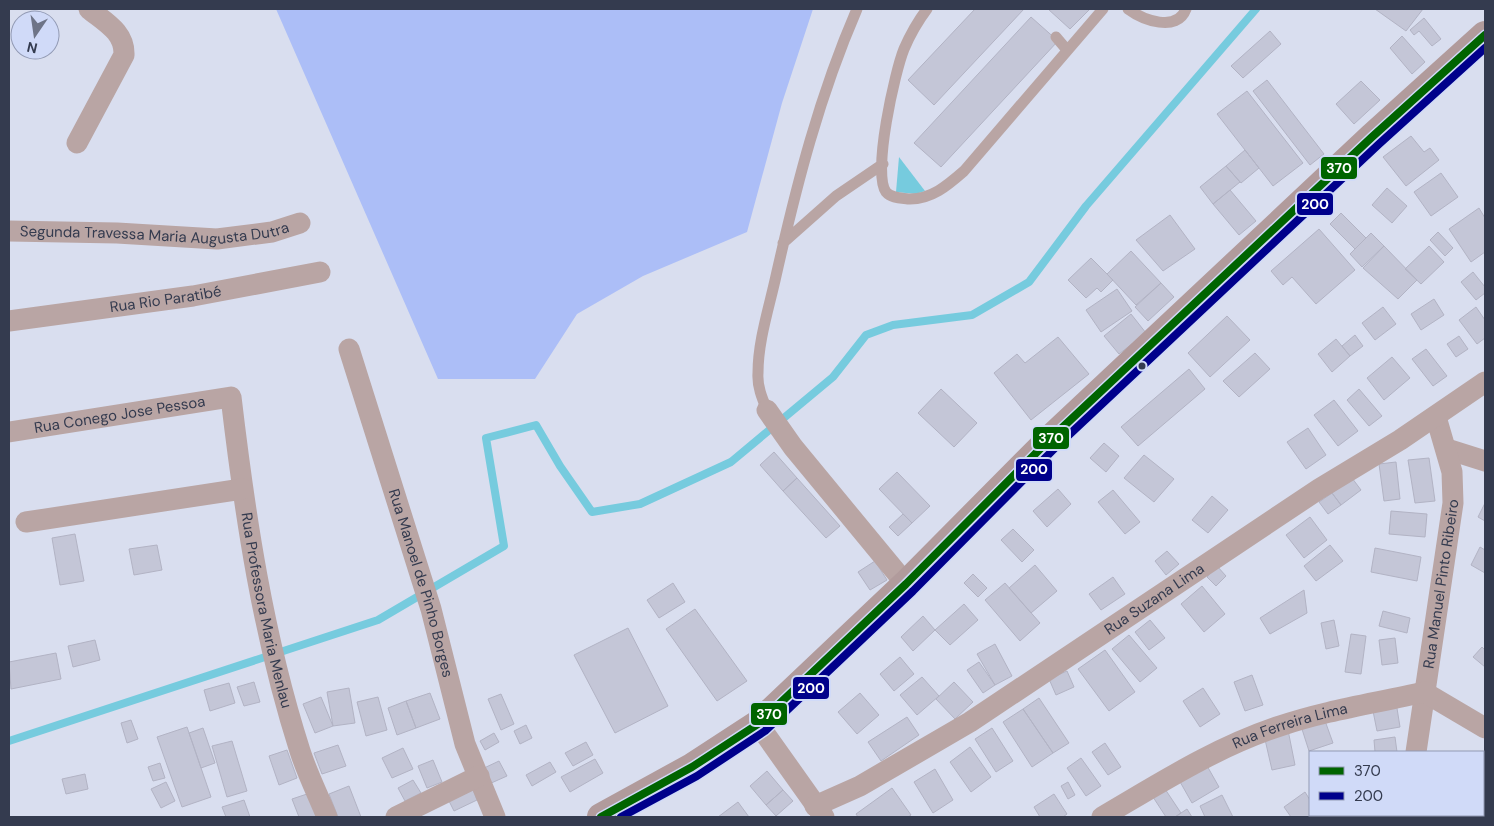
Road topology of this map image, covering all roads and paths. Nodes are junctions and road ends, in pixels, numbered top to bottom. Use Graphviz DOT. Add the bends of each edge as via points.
graph roads {
  1 [pos="89,9"];
  2 [pos="858,9"];
  3 [pos="927,9"];
  4 [pos="1103,9"];
  5 [pos="1128,9"];
  6 [pos="1186,9"];
  7 [pos="1485,35"];
  8 [pos="1056,37"];
  9 [pos="1067,50"];
  10 [pos="78,143"];
  11 [pos="882,164"];
  12 [pos="300,223"];
  13 [pos="9,231"];
  14 [pos="784,243"];
  15 [pos="320,272"];
  16 [pos="9,321"];
  17 [pos="349,349"];
  18 [pos="1485,382"];
  19 [pos="231,397"];
  20 [pos="767,410"];
  21 [pos="1436,417"];
  22 [pos="9,432"];
  23 [pos="1447,448"];
  24 [pos="1485,462"];
  25 [pos="242,489"];
  26 [pos="26,522"];
  27 [pos="906,584"];
  28 [pos="1424,692"];
  29 [pos="758,724"];
  30 [pos="1485,728"];
  31 [pos="1416,751"];
  32 [pos="478,776"];
  33 [pos="632,811"];
  34 [pos="819,811"];
  35 [pos="327,817"];
  36 [pos="396,817"];
  37 [pos="495,817"];
  38 [pos="601,817"];
  39 [pos="1102,817"];
  1 -- 10 [label="street" via="121,36 124,55"];
  2 -- 14 [label="lane" via="835,59 804,156"];
  3 -- 11 [label="lane" via="904,49 891,93"];
  4 -- 9 [label="lane"];
  5 -- 6 [label="lane" via="1138,16 1160,22 1174,22"];
  7 -- 27 [label="main road" via="1048,441"];
  8 -- 9 [label="lane"];
  9 -- 11 [label="lane" via="949,185 929,196 894,197 886,192"];
  11 -- 14 [label="lane" via="836,196"];
  12 -- 13 [label="street, Segunda Travessa Maria Augusta Dutra" via="264,233 217,239"];
  14 -- 20 [label="lane" via="761,344 758,373 759,391"];
  15 -- 16 [label="street, Rua Rio Paratibé" via="193,296"];
  17 -- 32 [label="street, Rua Manoel de Pinho Borges" via="431,608 465,744"];
  18 -- 21 [label="street, Rua Suzana Lima"];
  19 -- 22 [label="street, Rua Conego Jose Pessoa"];
  19 -- 25 [label="street, Rua Professora Maria Menlau"];
  20 -- 27 [label="street"];
  21 -- 23 [label="street, Rua Manuel Pinto Ribeiro"];
  21 -- 34 [label="street, Rua Suzana Lima" via="1319,489 970,722"];
  23 -- 24 [label="street"];
  23 -- 28 [label="street, Rua Manuel Pinto Ribeiro" via="1453,502"];
  25 -- 26 [label="street"];
  25 -- 35 [label="street, Rua Professora Maria Menlau" via="278,672 301,753"];
  27 -- 29 [label="main road"];
  28 -- 30 [label="street"];
  28 -- 31 [label="street, Rua Manuel Pinto Ribeiro"];
  28 -- 39 [label="street, Rua Ferreira Lima" via="1281,726 1222,748 1175,772"];
  29 -- 33 [label="main road"];
  29 -- 34 [label="street"];
  32 -- 36 [label="street"];
  32 -- 37 [label="street, Rua Manoel de Pinho Borges"];
  33 -- 38 [label="main road"];
}
